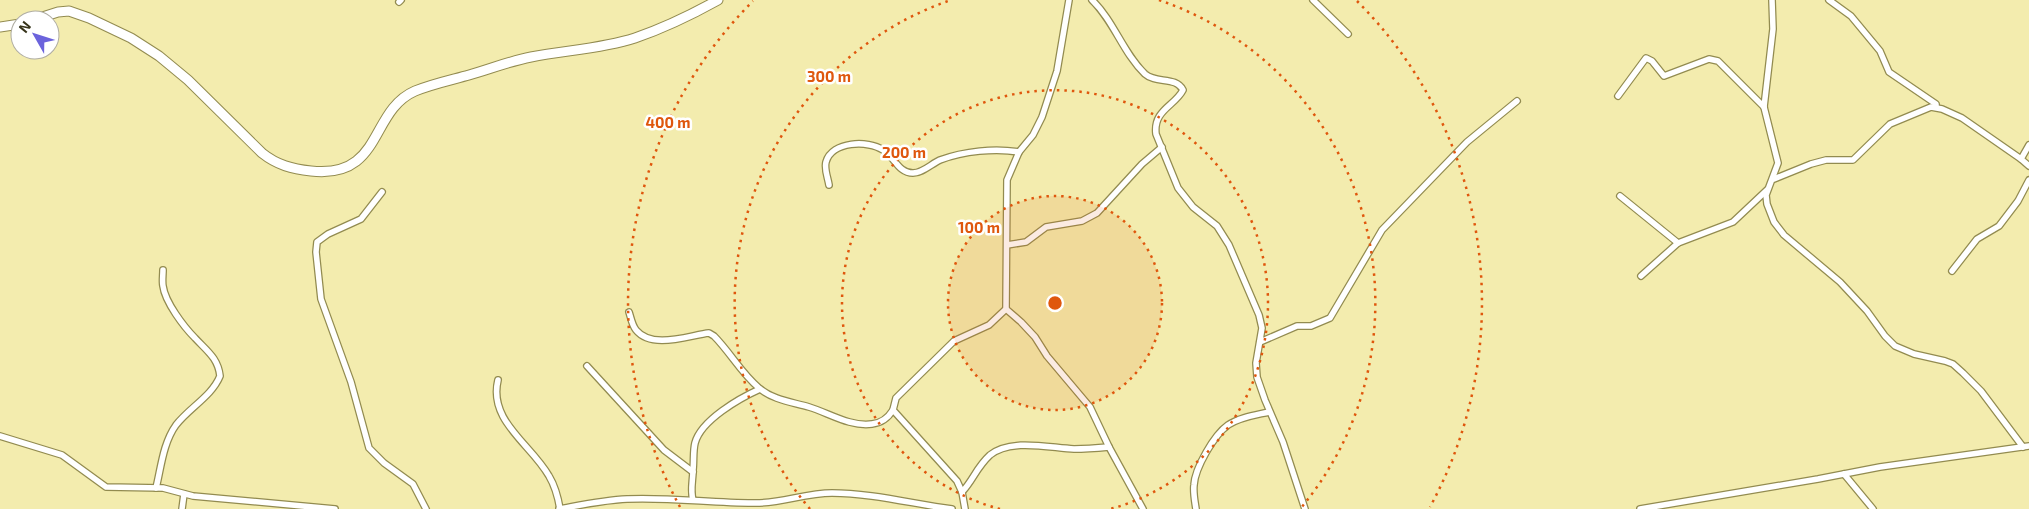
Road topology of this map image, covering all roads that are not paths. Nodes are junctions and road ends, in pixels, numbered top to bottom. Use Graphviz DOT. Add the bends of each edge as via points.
graph roads {
  1 [pos="718,0"];
  2 [pos="1069,0"];
  3 [pos="1092,0"];
  4 [pos="1313,0"];
  5 [pos="1772,0"];
  6 [pos="1829,0"];
  7 [pos="60,12"];
  8 [pos="1348,34"];
  9 [pos="1618,96"];
  10 [pos="1516,101"];
  11 [pos="1764,107"];
  12 [pos="1936,107"];
  13 [pos="2029,145"];
  14 [pos="1162,147"];
  15 [pos="1020,152"];
  16 [pos="2021,158"];
  17 [pos="2029,166"];
  18 [pos="1774,178"];
  19 [pos="2029,180"];
  20 [pos="829,185"];
  21 [pos="1767,190"];
  22 [pos="382,192"];
  23 [pos="1620,196"];
  24 [pos="1678,244"];
  25 [pos="1007,245"];
  26 [pos="163,270"];
  27 [pos="1952,271"];
  28 [pos="1641,276"];
  29 [pos="1006,309"];
  30 [pos="629,312"];
  31 [pos="1260,342"];
  32 [pos="587,366"];
  33 [pos="498,380"];
  34 [pos="760,389"];
  35 [pos="893,410"];
  36 [pos="1269,412"];
  37 [pos="0,436"];
  38 [pos="1109,447"];
  39 [pos="2026,447"];
  40 [pos="693,472"];
  41 [pos="1844,474"];
  42 [pos="156,488"];
  43 [pos="962,492"];
  44 [pos="184,494"];
  45 [pos="693,500"];
  46 [pos="713,506"];
  47 [pos="903,506"];
  48 [pos="182,509"];
  49 [pos="335,509"];
  50 [pos="426,509"];
  51 [pos="560,509"];
  52 [pos="952,509"];
  53 [pos="966,509"];
  54 [pos="1143,509"];
  55 [pos="1196,509"];
  56 [pos="1305,509"];
  57 [pos="1640,509"];
  58 [pos="1873,509"];
  1 -- 7 [label="main road" via="634,38 530,57 412,92 394,107 364,155 352,163 323,172 290,168 273,162 159,56 89,18 69,11"];
  2 -- 15 [label="street" via="1057,71 1042,117"];
  3 -- 14 [label="street" via="1145,74 1181,85 1182,93 1167,106 1155,127"];
  4 -- 8 [label="street"];
  5 -- 11 [label="street" via="1773,29"];
  6 -- 12 [label="street" via="1851,16 1880,51 1889,72"];
  9 -- 11 [label="street" via="1646,58 1664,76 1709,59 1718,62"];
  10 -- 31 [label="street" via="1467,142 1382,230 1330,318 1312,326 1297,326"];
  11 -- 18 [label="street" via="1777,156"];
  12 -- 16 [label="street" via="1962,118"];
  12 -- 18 [label="street" via="1890,124 1853,160 1819,162"];
  13 -- 16 [label="street"];
  14 -- 25 [label="street" via="1142,164 1097,214 1082,221 1046,227 1026,242"];
  14 -- 31 [label="street" via="1178,188 1193,207 1217,226 1229,245 1260,315"];
  15 -- 20 [label="street" via="990,151 950,156 914,173 902,169 877,147 844,146 831,154 826,163"];
  15 -- 25 [label="street" via="1007,180"];
  16 -- 17 [label="street"];
  18 -- 21 [label="street"];
  19 -- 27 [label="street" via="1999,226 1977,239"];
  21 -- 24 [label="street" via="1733,222"];
  21 -- 39 [label="street" via="1770,214 1784,235 1840,282 1895,346 1952,364 1981,391"];
  22 -- 50 [label="street" via="361,219 318,242 316,252 321,299 351,382 369,448 413,484"];
  23 -- 24 [label="street"];
  24 -- 28 [label="street"];
  25 -- 29 [label="street"];
  26 -- 42 [label="street" via="162,285 166,299 188,331 212,354 220,376 175,426 165,448"];
  29 -- 35 [label="street" via="989,325 963,336 946,348 896,398"];
  29 -- 38 [label="street" via="1035,337 1090,407"];
  30 -- 34 [label="street" via="640,334 657,339 685,339 709,333"];
  31 -- 36 [label="street" via="1257,377"];
  32 -- 40 [label="street" via="664,450"];
  33 -- 51 [label="street" via="496,389 502,418 549,476"];
  34 -- 35 [label="street" via="781,400 854,424 880,422"];
  34 -- 40 [label="street" via="735,402 704,428 695,442"];
  35 -- 43 [label="street" via="952,474"];
  36 -- 55 [label="street" via="1241,419 1217,435 1194,485"];
  36 -- 56 [label="street" via="1283,442"];
  37 -- 42 [label="street" via="62,455 106,487"];
  38 -- 43 [label="street" via="1074,449 1032,445 1003,449 980,465"];
  38 -- 54 [label="street"];
  39 -- 41 [label="street"];
  40 -- 45 [label="street"];
  41 -- 57 [label="street"];
  41 -- 58 [label="street"];
  42 -- 44 [label="street"];
  43 -- 53 [label="street"];
  44 -- 48 [label="street"];
  44 -- 49 [label="street"];
  45 -- 46 [label="street"];
  45 -- 51 [label="street" via="626,499"];
  46 -- 47 [label="street" via="833,493"];
  47 -- 52 [label="street"];
}
